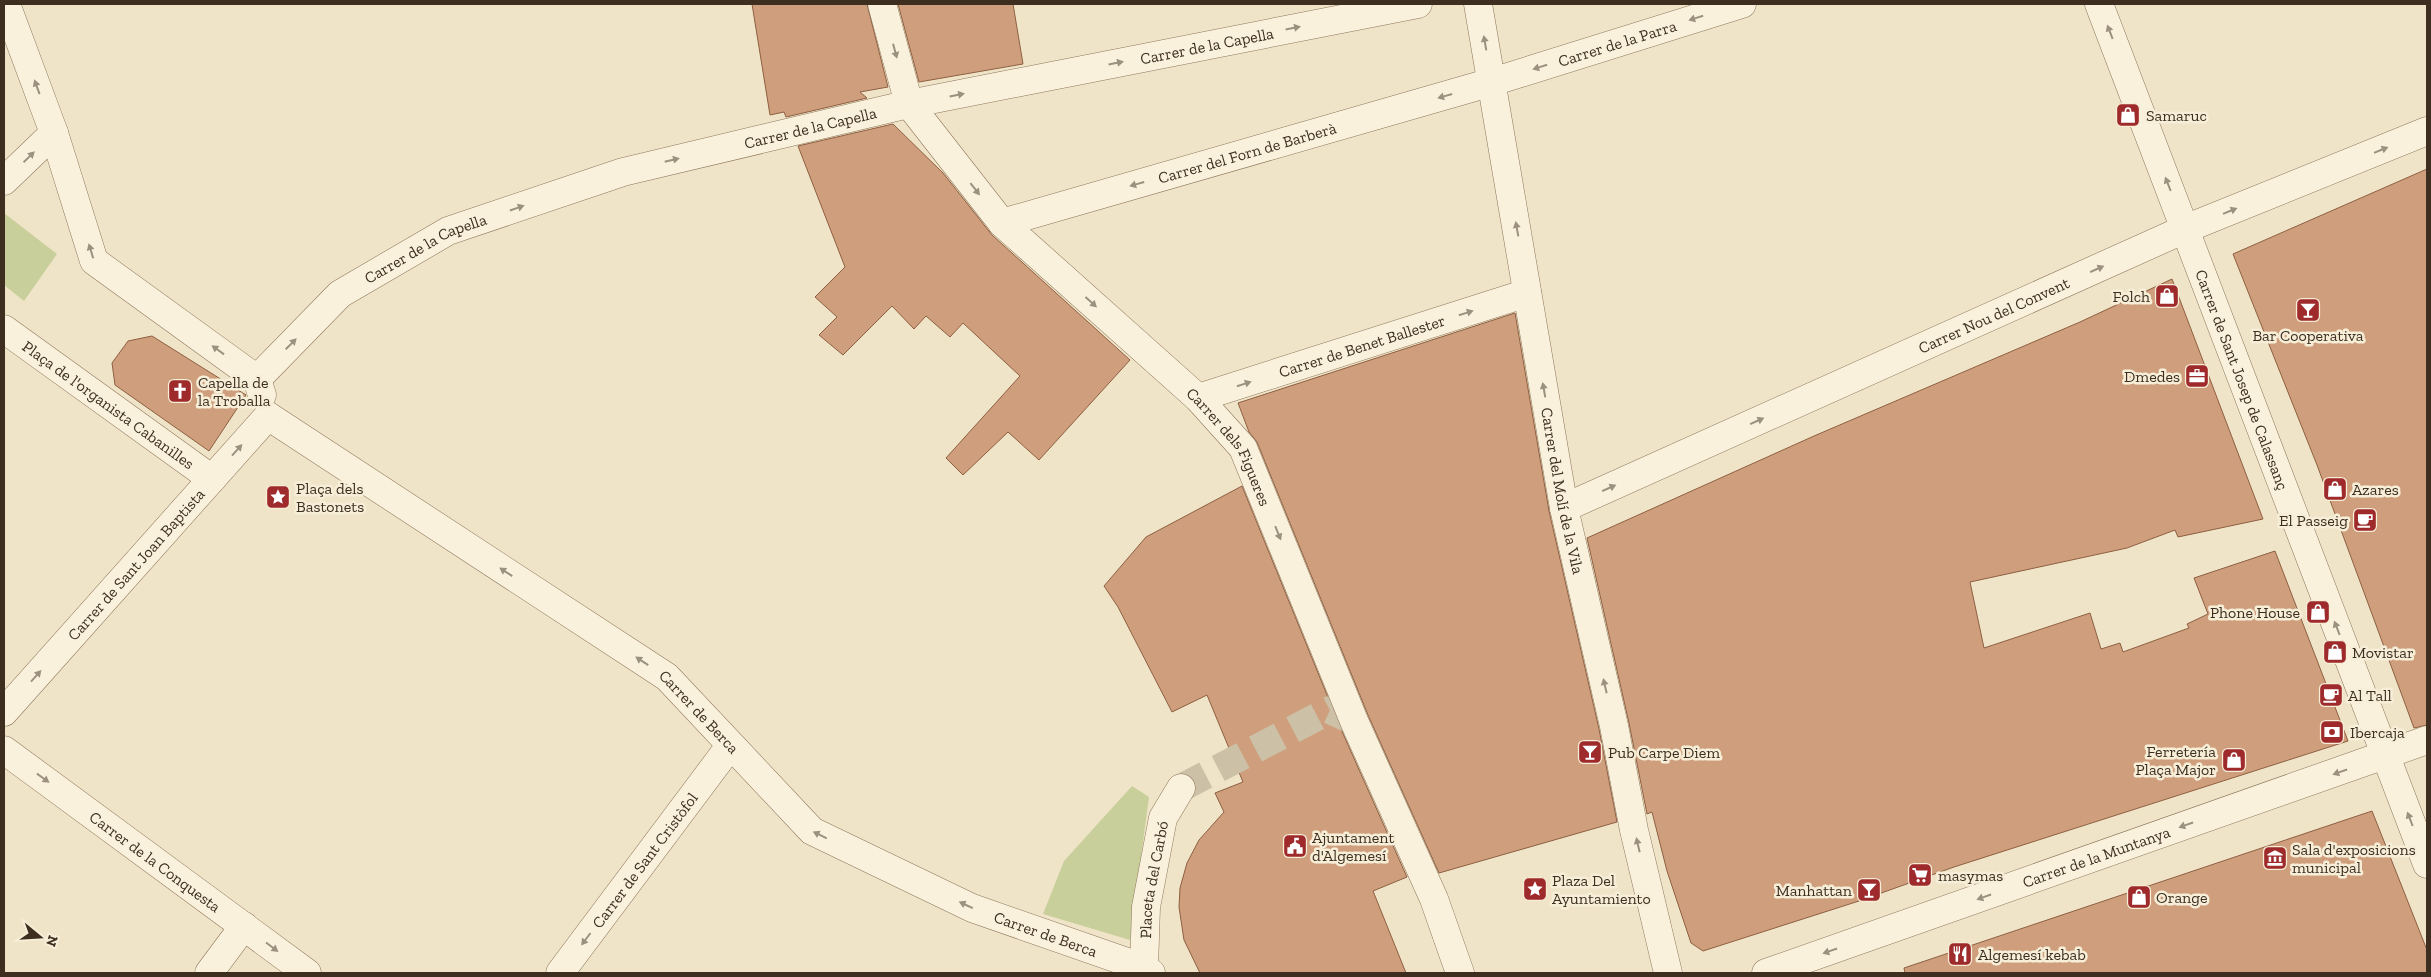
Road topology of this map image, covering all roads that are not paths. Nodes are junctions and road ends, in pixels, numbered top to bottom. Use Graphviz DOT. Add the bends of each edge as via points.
graph roads {
  1 [pos="6,4"];
  2 [pos="882,4"];
  3 [pos="1418,4"];
  4 [pos="1478,4"];
  5 [pos="1742,4"];
  6 [pos="2099,4"];
  7 [pos="1492,82"];
  8 [pos="909,104"];
  9 [pos="2427,131"];
  10 [pos="54,133"];
  11 [pos="4,182"];
  12 [pos="1002,223"];
  13 [pos="2185,229"];
  14 [pos="1528,293"];
  15 [pos="4,329"];
  16 [pos="257,379"];
  17 [pos="1198,398"];
  18 [pos="268,416"];
  19 [pos="212,479"];
  20 [pos="1564,508"];
  21 [pos="4,712"];
  22 [pos="2427,740"];
  23 [pos="730,746"];
  24 [pos="4,750"];
  25 [pos="2386,756"];
  26 [pos="1181,788"];
  27 [pos="2427,864"];
  28 [pos="244,926"];
  29 [pos="1148,971"];
  30 [pos="209,973"];
  31 [pos="307,973"];
  32 [pos="560,973"];
  33 [pos="1460,973"];
  34 [pos="1668,973"];
  35 [pos="1766,973"];
  10 -- 1 [label="street, one-way"];
  2 -- 8 [label="street, Carrer dels Figueres, one-way"];
  8 -- 3 [label="street, Carrer de la Capella, one-way"];
  7 -- 4 [label="street, Carrer del Molí de la Vila, one-way"];
  5 -- 7 [label="street, Carrer de la Parra, one-way"];
  13 -- 6 [label="street, Carrer de Sant Josep de Calassanç, one-way"];
  7 -- 12 [label="street, Carrer del Forn de Barberà, one-way"];
  14 -- 7 [label="street, Carrer del Molí de la Vila, one-way"];
  8 -- 12 [label="street, Carrer dels Figueres, one-way"];
  16 -- 8 [label="street, Carrer de la Capella, one-way" via="340,294 448,231 623,172"];
  13 -- 9 [label="street, Carrer Nou del Convent, one-way"];
  11 -- 10 [label="street, one-way"];
  16 -- 10 [label="street, one-way" via="94,261"];
  12 -- 17 [label="street, Carrer dels Figueres, one-way"];
  20 -- 13 [label="street, Carrer Nou del Convent, one-way"];
  25 -- 13 [label="street, Carrer de Sant Josep de Calassanç, one-way"];
  17 -- 14 [label="street, Carrer de Benet Ballester, one-way"];
  20 -- 14 [label="street, Carrer del Molí de la Vila, one-way"];
  15 -- 19 [label="street, Plaça de l'organista Cabanilles"];
  16 -- 18 [label="street"];
  17 -- 33 [label="street, Carrer dels Figueres, one-way" via="1243,448 1354,721 1434,900"];
  19 -- 18 [label="street, Carrer de Sant Joan Baptista, one-way"];
  23 -- 18 [label="street, Carrer de Berca, one-way" via="667,677"];
  21 -- 19 [label="street, Carrer de Sant Joan Baptista, one-way"];
  34 -- 20 [label="street, Carrer del Molí de la Vila, one-way"];
  22 -- 25 [label="street, Carrer de la Muntanya"];
  29 -- 23 [label="street, Carrer de Berca, one-way" via="972,908 812,831"];
  23 -- 32 [label="street, Carrer de Sant Cristòfol, one-way"];
  24 -- 28 [label="street, Carrer de la Conquesta, one-way"];
  27 -- 25 [label="street, Carrer de Sant Josep de Calassanç, one-way"];
  25 -- 35 [label="street, Carrer de la Muntanya, one-way"];
  26 -- 29 [label="street, Placeta del Carbó" via="1163,818 1146,906"];
  28 -- 30 [label="street"];
  28 -- 31 [label="street, Carrer de la Conquesta, one-way"];
}
